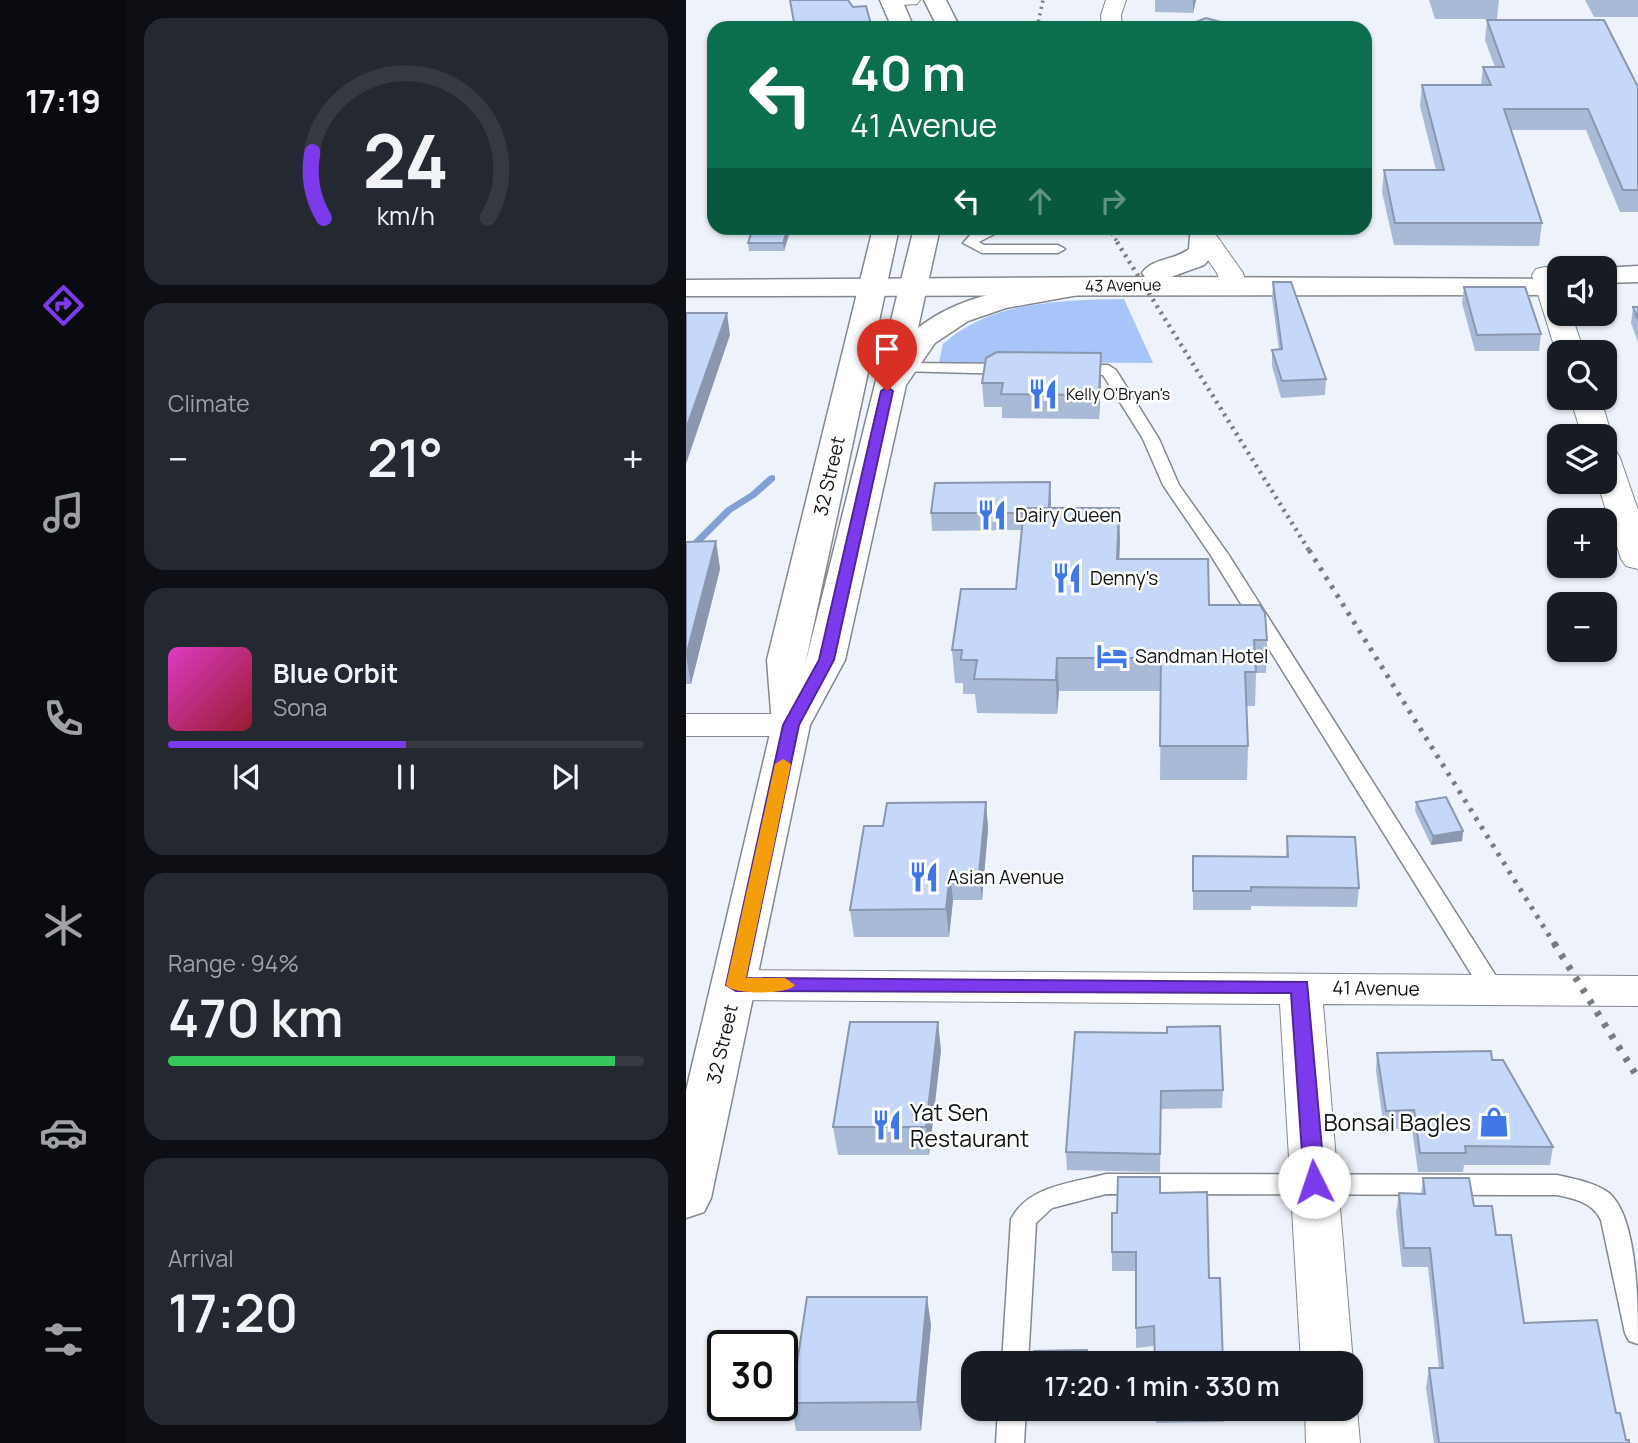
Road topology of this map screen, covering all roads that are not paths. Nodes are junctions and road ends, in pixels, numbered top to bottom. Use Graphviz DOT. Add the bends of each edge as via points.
graph roads {
  1 [pos="935,0"];
  2 [pos="1116,0"];
  3 [pos="898,1"];
  4 [pos="902,21"];
  5 [pos="946,21"];
  6 [pos="1111,21"];
  7 [pos="884,235"];
  8 [pos="924,235"];
  9 [pos="980,235"];
  10 [pos="1201,235"];
  11 [pos="1203,235"];
  12 [pos="1058,249"];
  13 [pos="686,270"];
  14 [pos="1156,273"];
  15 [pos="1638,274"];
  16 [pos="1617,275"];
  17 [pos="875,279"];
  18 [pos="913,279"];
  19 [pos="1232,279"];
  20 [pos="1547,281"];
  21 [pos="1085,286"];
  22 [pos="1617,287"];
  23 [pos="1638,287"];
  24 [pos="686,288"];
  25 [pos="1030,369"];
  26 [pos="1056,369"];
  27 [pos="895,379"];
  28 [pos="1617,494"];
  29 [pos="1638,559"];
  30 [pos="686,725"];
  31 [pos="791,725"];
  32 [pos="736,985"];
  33 [pos="1300,987"];
  34 [pos="1493,989"];
  35 [pos="1638,991"];
  36 [pos="1314,1182"];
  37 [pos="686,1198"];
  38 [pos="1638,1333"];
  39 [pos="1016,1351"];
  40 [pos="1326,1351"];
  41 [pos="1011,1421"];
  42 [pos="1332,1421"];
  43 [pos="1010,1443"];
  44 [pos="1333,1443"];
  1 -- 5 [label="main road"];
  2 -- 6 [label="street"];
  3 -- 4 [label="main road"];
  7 -- 17 [label="main road, 32 Street"];
  8 -- 18 [label="main road, 32 Street"];
  9 -- 12 [label="lane" via="970,243 982,249"];
  10 -- 14 [label="main road" via="1203,251 1194,259"];
  11 -- 19 [label="street"];
  13 -- 17 [label="main road, 43 Avenue"];
  14 -- 18 [label="main road, 43 Avenue"];
  14 -- 19 [label="main road, 43 Avenue"];
  15 -- 16 [label="main road"];
  17 -- 18 [label="main road, 43 Avenue"];
  17 -- 24 [label="main road, 43 Avenue"];
  17 -- 31 [label="main road, 32 Street" via="786,660"];
  18 -- 21 [label="main road, 43 Avenue"];
  18 -- 27 [label="main road, 32 Street"];
  19 -- 20 [label="main road, 43 Avenue"];
  19 -- 21 [label="main road, 43 Avenue"];
  21 -- 27 [label="main road" via="998,302 961,314 925,338"];
  22 -- 23 [label="main road"];
  25 -- 27 [label="lane"];
  26 -- 34 [label="lane" via="1108,370 1151,439 1171,485"];
  27 -- 31 [label="main road, 32 Street" via="826,660"];
  28 -- 29 [label="street"];
  30 -- 31 [label="street"];
  31 -- 32 [label="main road, 32 Street"];
  32 -- 33 [label="street, 41 Avenue"];
  32 -- 37 [label="main road, 32 Street"];
  33 -- 34 [label="street, 41 Avenue"];
  33 -- 36 [label="street"];
  34 -- 35 [label="street, 41 Avenue"];
  36 -- 38 [label="lane" via="1557,1185 1595,1195 1609,1205 1614,1220"];
  36 -- 39 [label="lane" via="1106,1184 1044,1200 1024,1219"];
  36 -- 40 [label="street"];
  41 -- 43 [label="lane"];
  42 -- 44 [label="street"];
}
